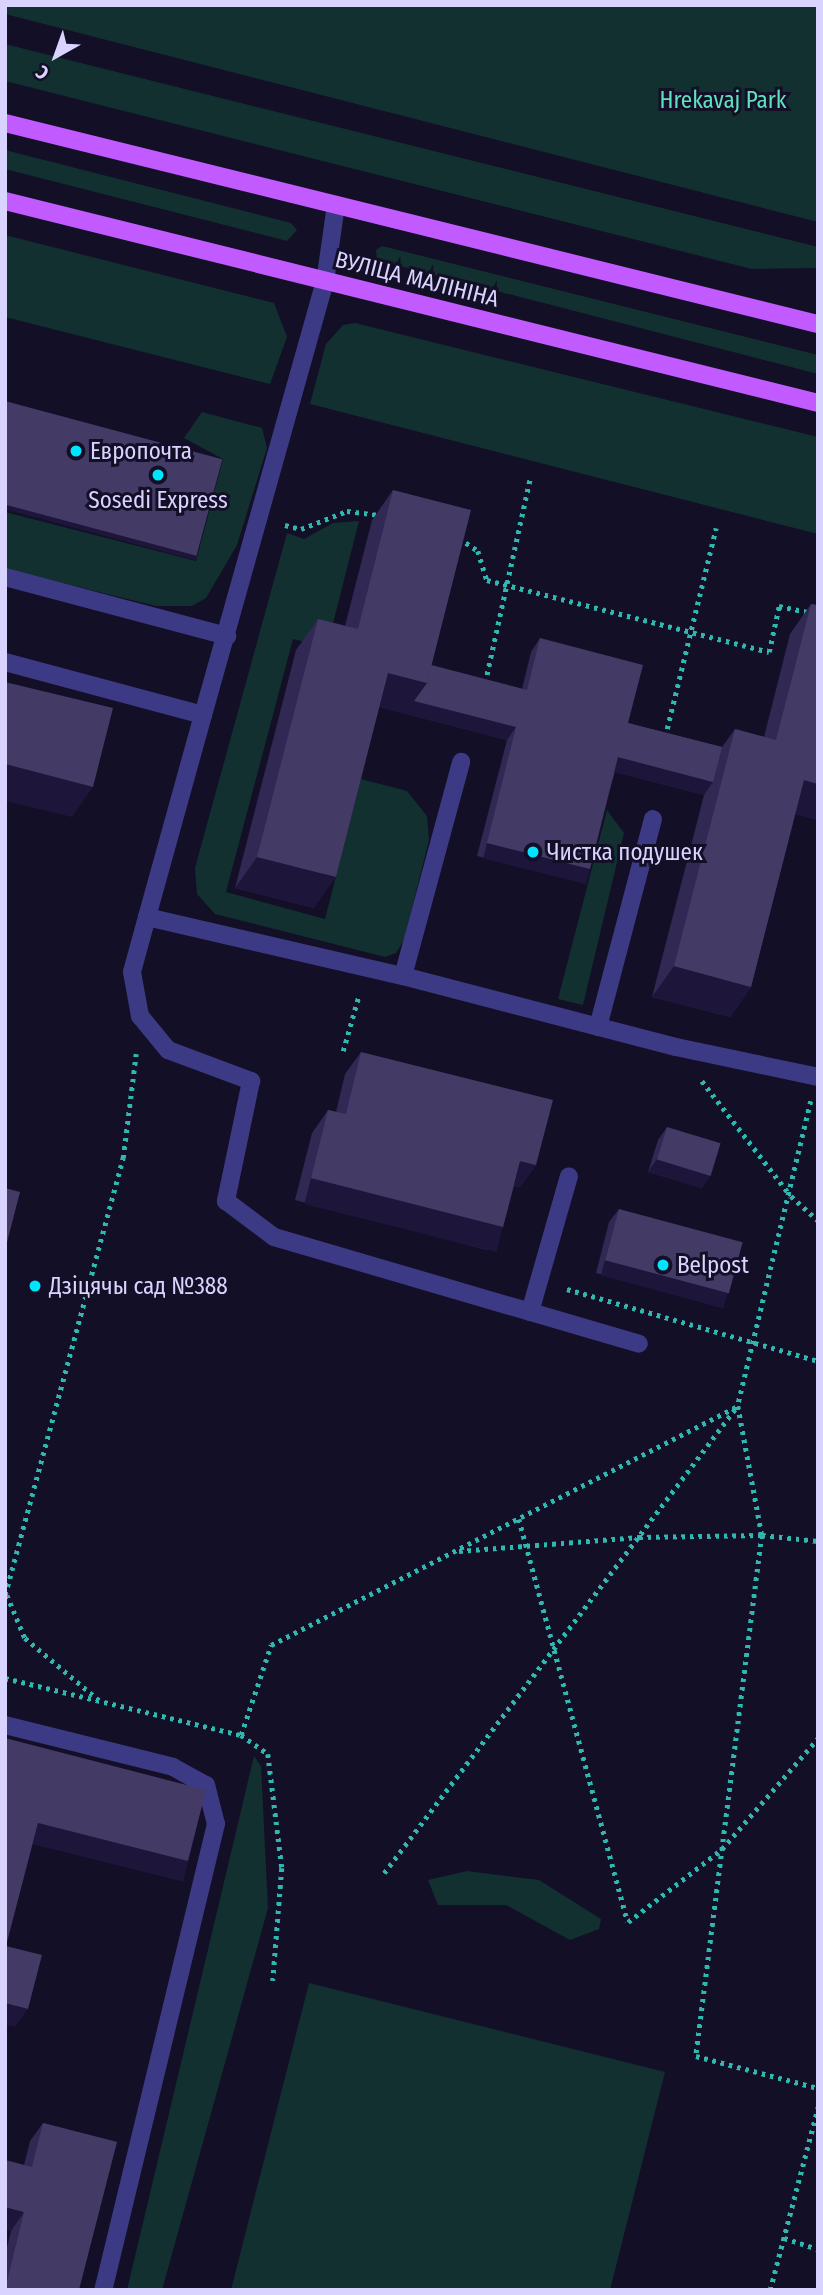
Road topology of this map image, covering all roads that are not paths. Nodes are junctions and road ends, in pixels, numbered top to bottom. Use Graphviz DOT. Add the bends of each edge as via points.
graph roads {
  1 [pos="5,123"];
  2 [pos="5,201"];
  3 [pos="336,205"];
  4 [pos="325,282"];
  5 [pos="818,324"];
  6 [pos="818,403"];
  7 [pos="5,577"];
  8 [pos="227,636"];
  9 [pos="5,662"];
  10 [pos="203,715"];
  11 [pos="460,762"];
  12 [pos="653,819"];
  13 [pos="147,916"];
  14 [pos="403,976"];
  15 [pos="598,1027"];
  16 [pos="817,1074"];
  17 [pos="569,1176"];
  18 [pos="530,1312"];
  19 [pos="639,1344"];
  20 [pos="5,1725"];
  21 [pos="103,2290"];
  1 -- 3 [label="main road"];
  2 -- 4 [label="main road, ВУЛІЦА МАЛІНІНА"];
  3 -- 4 [label="lane"];
  3 -- 5 [label="main road"];
  4 -- 6 [label="main road, ВУЛІЦА МАЛІНІНА"];
  4 -- 8 [label="lane"];
  7 -- 8 [label="lane"];
  8 -- 10 [label="lane"];
  9 -- 10 [label="lane"];
  10 -- 13 [label="lane"];
  11 -- 14 [label="lane"];
  12 -- 15 [label="lane"];
  13 -- 14 [label="lane"];
  13 -- 18 [label="lane" via="132,972 140,1016 168,1051 251,1081 226,1201 274,1237"];
  14 -- 15 [label="lane"];
  15 -- 16 [label="lane"];
  17 -- 18 [label="lane"];
  18 -- 19 [label="lane"];
  20 -- 21 [label="lane" via="173,1767 206,1785 216,1824"];
}
